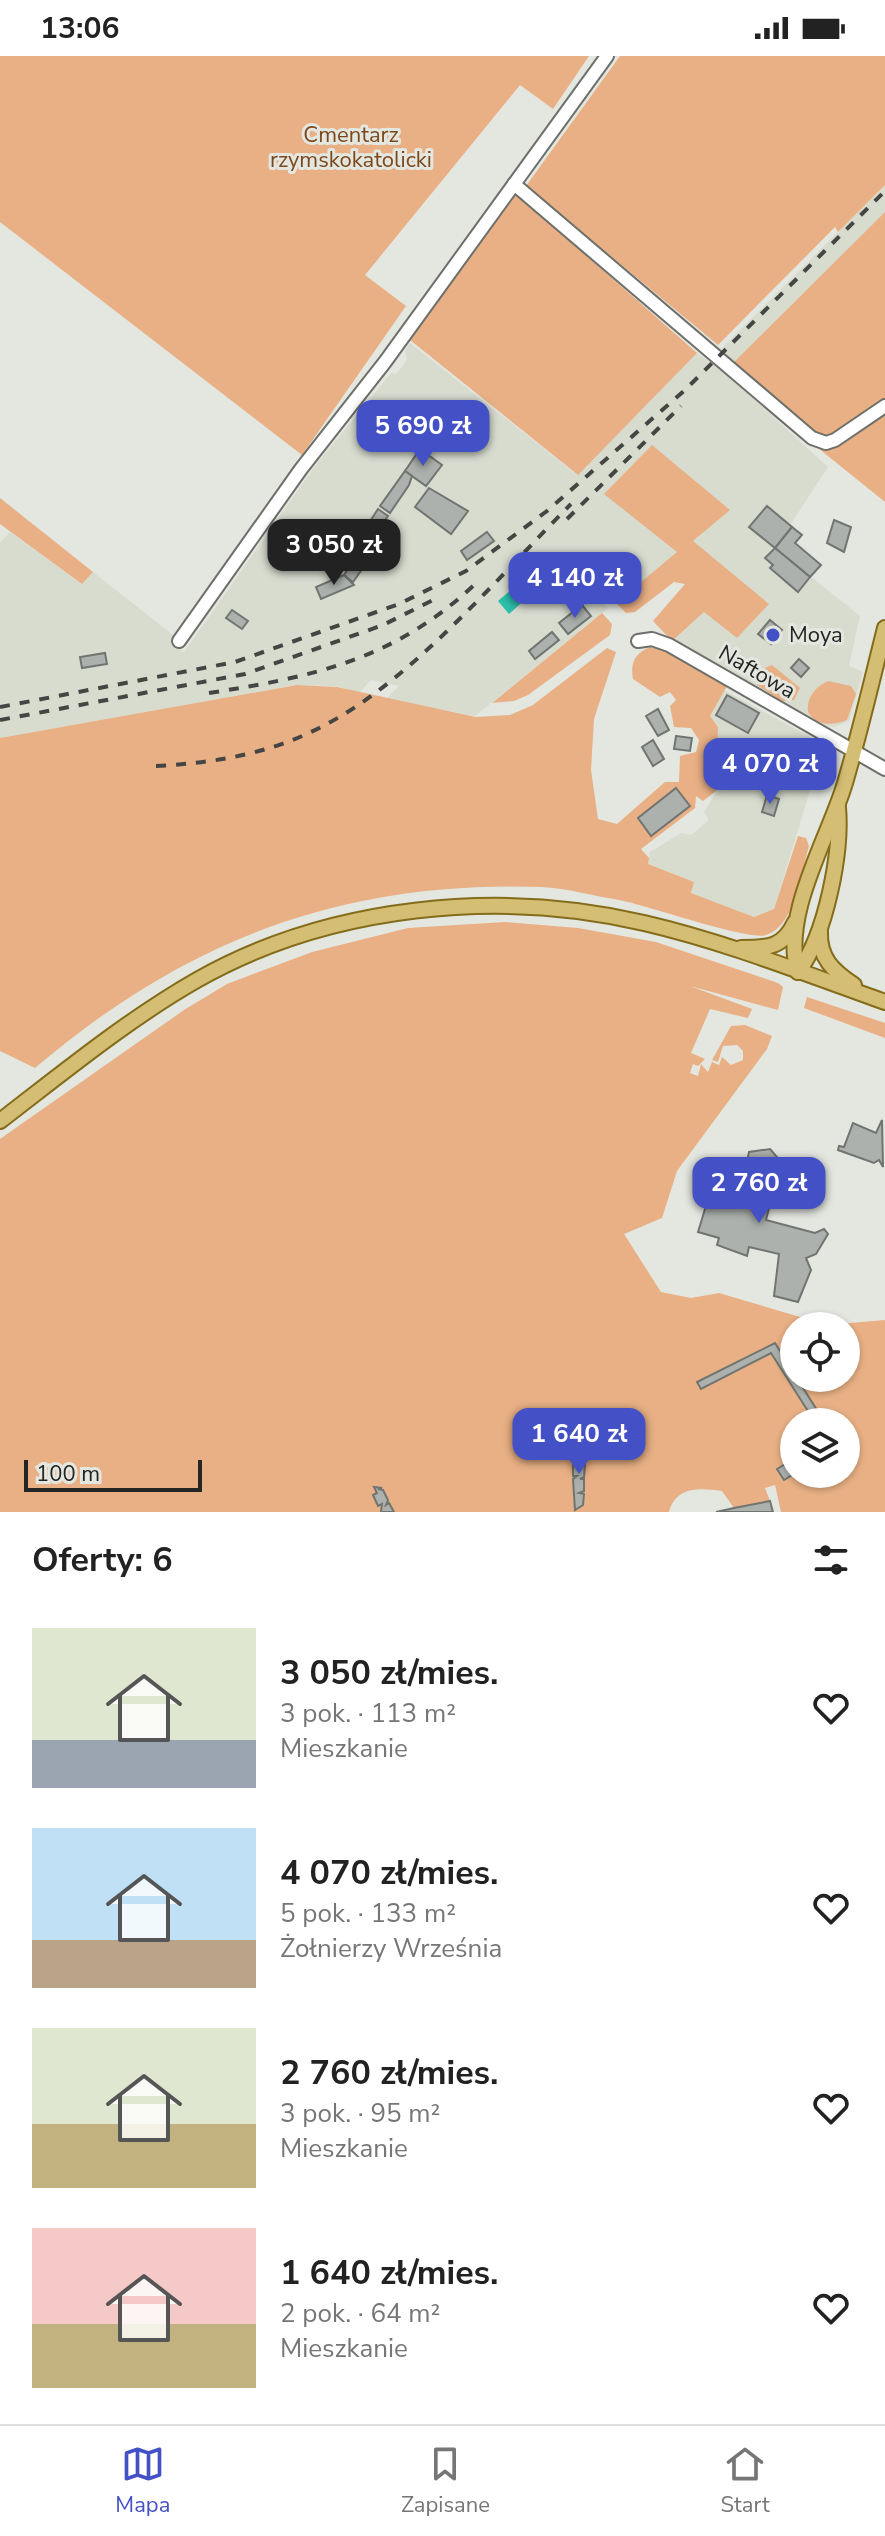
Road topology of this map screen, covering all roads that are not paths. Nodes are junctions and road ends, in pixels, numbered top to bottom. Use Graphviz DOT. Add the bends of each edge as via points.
graph roads {
  1 [pos="607,56"];
  2 [pos="514,184"];
  3 [pos="885,406"];
  4 [pos="885,628"];
  5 [pos="179,641"];
  6 [pos="638,641"];
  7 [pos="854,749"];
  8 [pos="885,769"];
  9 [pos="838,807"];
  10 [pos="802,907"];
  11 [pos="821,923"];
  12 [pos="729,948"];
  13 [pos="798,972"];
  14 [pos="881,1001"];
  15 [pos="0,1121"];
  1 -- 2 [label="street"];
  2 -- 3 [label="street" via="812,438 835,440"];
  2 -- 5 [label="street"];
  4 -- 7 [label="main road"];
  6 -- 7 [label="street, Naftowa" via="669,645"];
  7 -- 8 [label="street, Naftowa"];
  7 -- 9 [label="main road"];
  9 -- 10 [label="main road" via="825,829"];
  9 -- 11 [label="main road" via="840,835"];
  10 -- 12 [label="main road" via="778,945"];
  10 -- 13 [label="main road" via="794,949"];
  11 -- 13 [label="main road"];
  11 -- 14 [label="main road" via="821,950 828,964"];
  12 -- 13 [label="main road"];
  12 -- 15 [label="main road" via="635,921 541,908 447,908 353,922 279,943 197,980 108,1038"];
  13 -- 14 [label="main road"];
}
